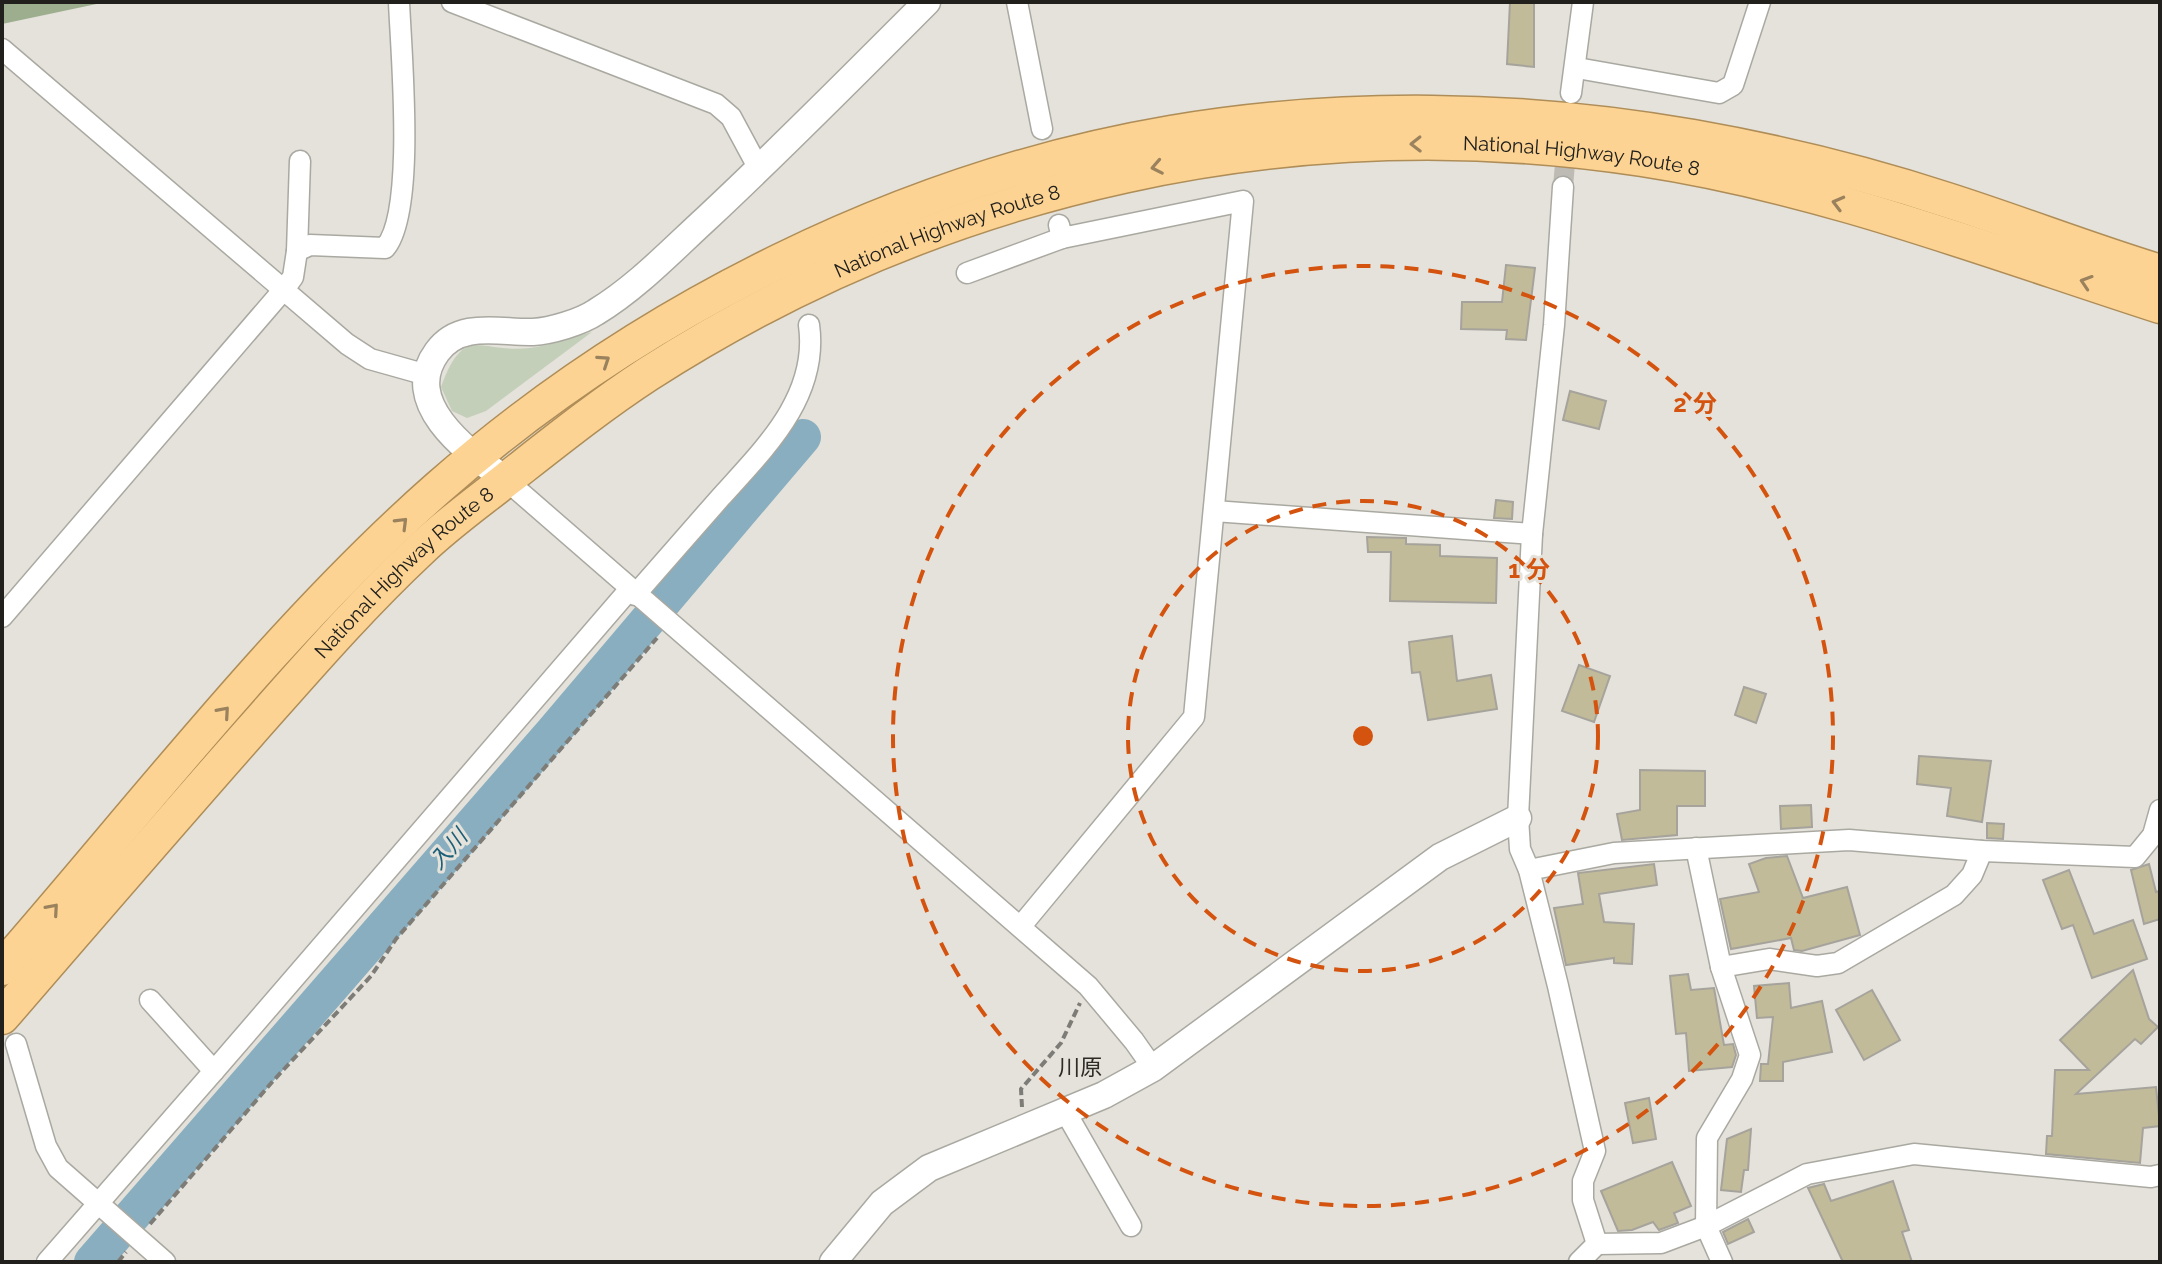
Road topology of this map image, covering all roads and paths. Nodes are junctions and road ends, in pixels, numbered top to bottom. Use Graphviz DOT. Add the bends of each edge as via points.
graph roads {
  1 [pos="399,2"];
  2 [pos="452,2"];
  3 [pos="927,2"];
  4 [pos="1017,2"];
  5 [pos="1583,2"];
  6 [pos="1760,2"];
  7 [pos="2,49"];
  8 [pos="1577,68"];
  9 [pos="1571,93"];
  10 [pos="1042,129"];
  11 [pos="300,161"];
  12 [pos="759,169"];
  13 [pos="1563,187"];
  14 [pos="297,251"];
  15 [pos="2160,272"];
  16 [pos="967,273"];
  17 [pos="285,288"];
  18 [pos="2160,306"];
  19 [pos="809,325"];
  20 [pos="427,375"];
  21 [pos="474,456"];
  22 [pos="506,480"];
  23 [pos="1214,511"];
  24 [pos="1532,534"];
  25 [pos="632,592"];
  26 [pos="2,617"];
  27 [pos="669,624"];
  28 [pos="2160,810"];
  29 [pos="1518,818"];
  30 [pos="1696,848"];
  31 [pos="1982,851"];
  32 [pos="1529,870"];
  33 [pos="1021,926"];
  34 [pos="1721,967"];
  35 [pos="2,968"];
  36 [pos="1088,986"];
  37 [pos="150,1000"];
  38 [pos="9,1030"];
  39 [pos="1153,1068"];
  40 [pos="214,1071"];
  41 [pos="1065,1111"];
  42 [pos="1022,1130"];
  43 [pos="2160,1175"];
  44 [pos="98,1203"];
  45 [pos="1131,1226"];
  46 [pos="1706,1226"];
  47 [pos="138,1238"];
  48 [pos="1597,1244"];
  49 [pos="47,1262"];
  50 [pos="118,1262"];
  51 [pos="165,1262"];
  52 [pos="833,1262"];
  53 [pos="1579,1262"];
  54 [pos="1722,1262"];
  1 -- 14 [label="street" via="404,153 395,236 385,248 310,245"];
  2 -- 12 [label="street" via="716,104 731,117"];
  3 -- 12 [label="street"];
  4 -- 10 [label="street"];
  5 -- 8 [label="street"];
  6 -- 8 [label="street" via="1733,85 1719,93"];
  7 -- 17 [label="street"];
  8 -- 9 [label="street"];
  11 -- 14 [label="street"];
  12 -- 20 [label="street" via="635,285 593,314 535,332 468,331 436,352"];
  13 -- 24 [label="street"];
  14 -- 17 [label="street" via="293,277"];
  21 -- 15 [label="highway, National Highway Route 8, one-way" via="623,348 806,249 991,178 1166,133 1251,121 1511,115 1696,137 1945,199"];
  16 -- 23 [label="street" via="1060,231 1243,201"];
  17 -- 20 [label="street" via="370,359"];
  17 -- 26 [label="street"];
  18 -- 22 [label="highway, National Highway Route 8, one-way" via="1851,206 1644,160 1447,143 1236,153 1111,176 887,248 755,312 649,373"];
  19 -- 25 [label="street" via="812,346 787,421"];
  20 -- 21 [label="street" via="428,401 454,439"];
  21 -- 22 [label="street"];
  35 -- 21 [label="highway, National Highway Route 8, one-way" via="310,615"];
  22 -- 25 [label="street"];
  22 -- 38 [label="highway, National Highway Route 8" via="422,547 340,631"];
  23 -- 24 [label="street"];
  23 -- 33 [label="street" via="1194,717"];
  24 -- 29 [label="street"];
  25 -- 27 [label="street"];
  25 -- 40 [label="street"];
  27 -- 33 [label="street"];
  27 -- 47 [label="path" via="396,939 371,976"];
  28 -- 31 [label="street" via="2153,835 2135,857"];
  29 -- 32 [label="street" via="1520,849"];
  29 -- 39 [label="street" via="1440,857"];
  30 -- 31 [label="street" via="1849,840"];
  30 -- 32 [label="street" via="1614,853"];
  30 -- 34 [label="street"];
  31 -- 34 [label="street" via="1972,875 1954,895 1838,963 1817,966 1769,959"];
  32 -- 48 [label="street" via="1595,1151 1583,1181 1583,1200"];
  33 -- 36 [label="street"];
  34 -- 46 [label="street" via="1750,1055 1707,1138"];
  36 -- 39 [label="street"];
  36 -- 42 [label="path" via="1061,1043 1021,1089"];
  37 -- 40 [label="street"];
  38 -- 44 [label="street" via="46,1146 58,1168"];
  39 -- 41 [label="street"];
  40 -- 44 [label="street"];
  41 -- 42 [label="street"];
  41 -- 45 [label="street"];
  42 -- 52 [label="street" via="929,1168 882,1203"];
  43 -- 46 [label="street" via="1891,1156 1807,1174"];
  44 -- 47 [label="street"];
  44 -- 49 [label="street"];
  46 -- 48 [label="street" via="1661,1243"];
  46 -- 54 [label="street"];
  47 -- 50 [label="path"];
  47 -- 51 [label="street"];
  48 -- 53 [label="street"];
}
